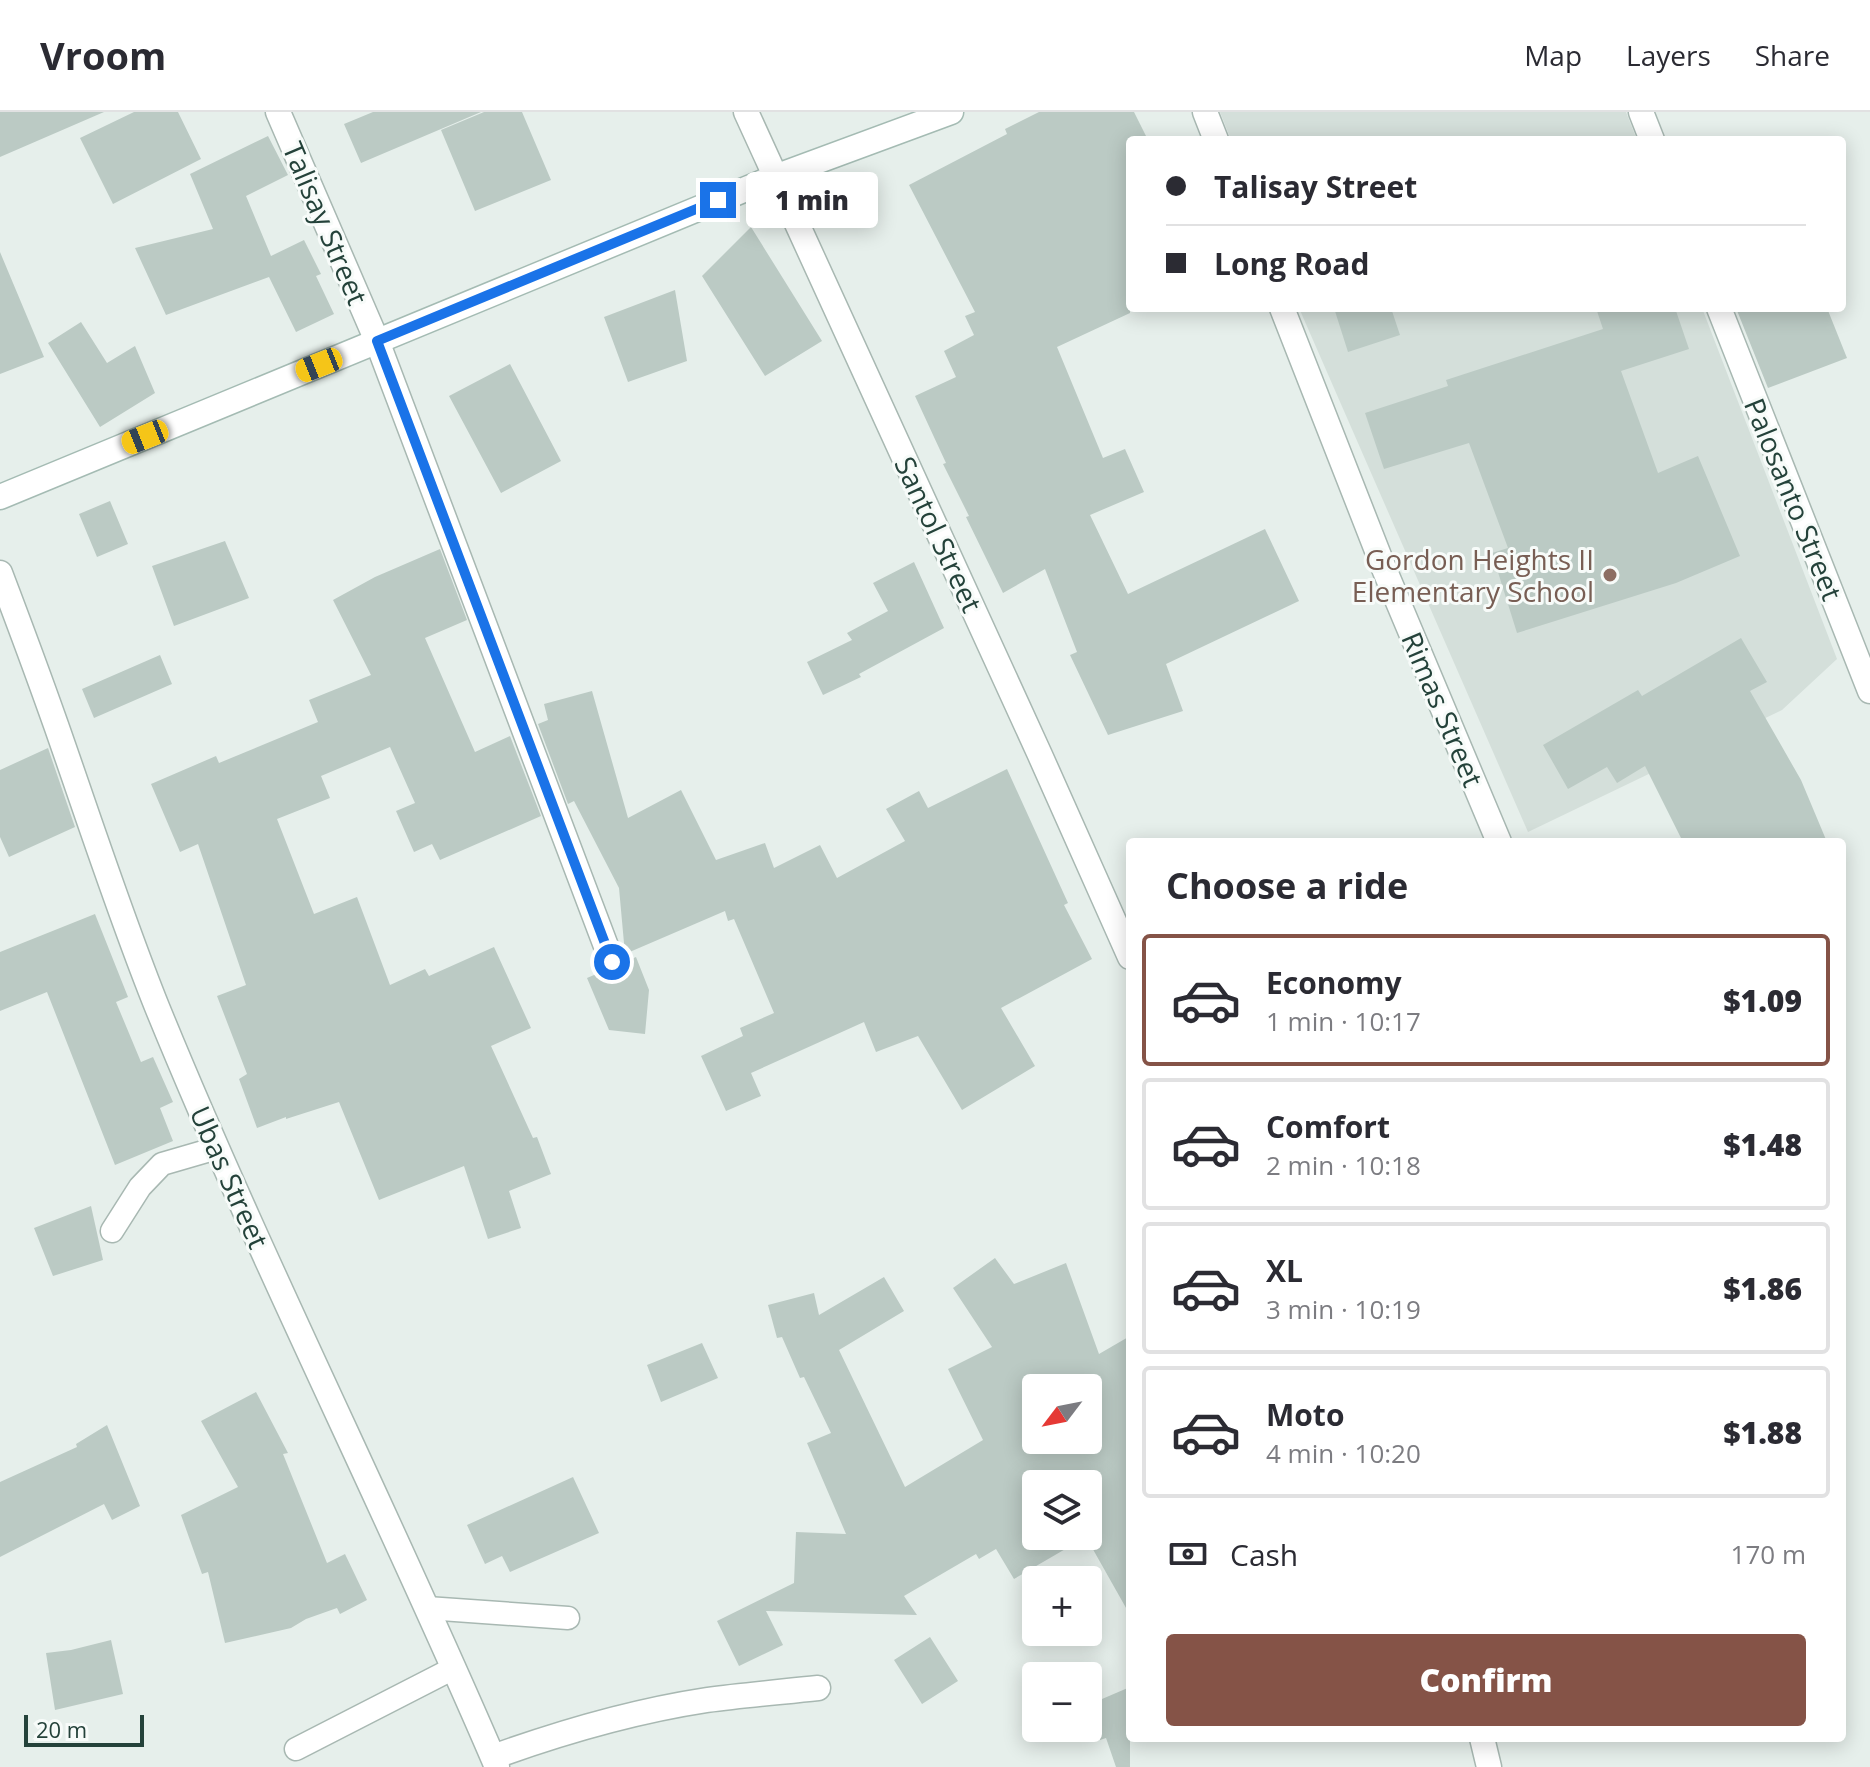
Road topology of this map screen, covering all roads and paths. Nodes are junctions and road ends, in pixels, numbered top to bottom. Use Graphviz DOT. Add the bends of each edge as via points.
graph roads {
  1 [pos="278,112"];
  2 [pos="746,112"];
  3 [pos="951,112"];
  4 [pos="1205,112"];
  5 [pos="1641,112"];
  6 [pos="1214,136"];
  7 [pos="1650,136"];
  8 [pos="775,177"];
  9 [pos="1284,312"];
  10 [pos="1721,312"];
  11 [pos="377,341"];
  12 [pos="0,497"];
  13 [pos="0,573"];
  14 [pos="1870,691"];
  15 [pos="1497,838"];
  16 [pos="1126,948"];
  17 [pos="612,962"];
  18 [pos="217,1148"];
  19 [pos="112,1231"];
  20 [pos="427,1608"];
  21 [pos="568,1618"];
  22 [pos="454,1668"];
  23 [pos="818,1688"];
  24 [pos="1483,1742"];
  25 [pos="296,1749"];
  26 [pos="495,1762"];
  27 [pos="1489,1767"];
  1 -- 11 [label="street, Talisay Street"];
  2 -- 8 [label="street, Santol Street"];
  3 -- 8 [label="street"];
  4 -- 6 [label="street"];
  5 -- 7 [label="street"];
  8 -- 11 [label="street"];
  8 -- 16 [label="street, Santol Street"];
  9 -- 15 [label="street, Rimas Street"];
  10 -- 14 [label="street, Palosanto Street"];
  11 -- 12 [label="street"];
  11 -- 17 [label="street, Talisay Street"];
  13 -- 18 [label="street, Ubas Street" via="156,1004"];
  18 -- 19 [label="lane" via="162,1164"];
  18 -- 20 [label="street, Ubas Street"];
  20 -- 21 [label="lane"];
  20 -- 22 [label="street, Ubas Street"];
  22 -- 25 [label="lane"];
  22 -- 26 [label="street, Ubas Street"];
  23 -- 26 [label="street" via="636,1715 542,1739"];
  24 -- 27 [label="street"];
}
